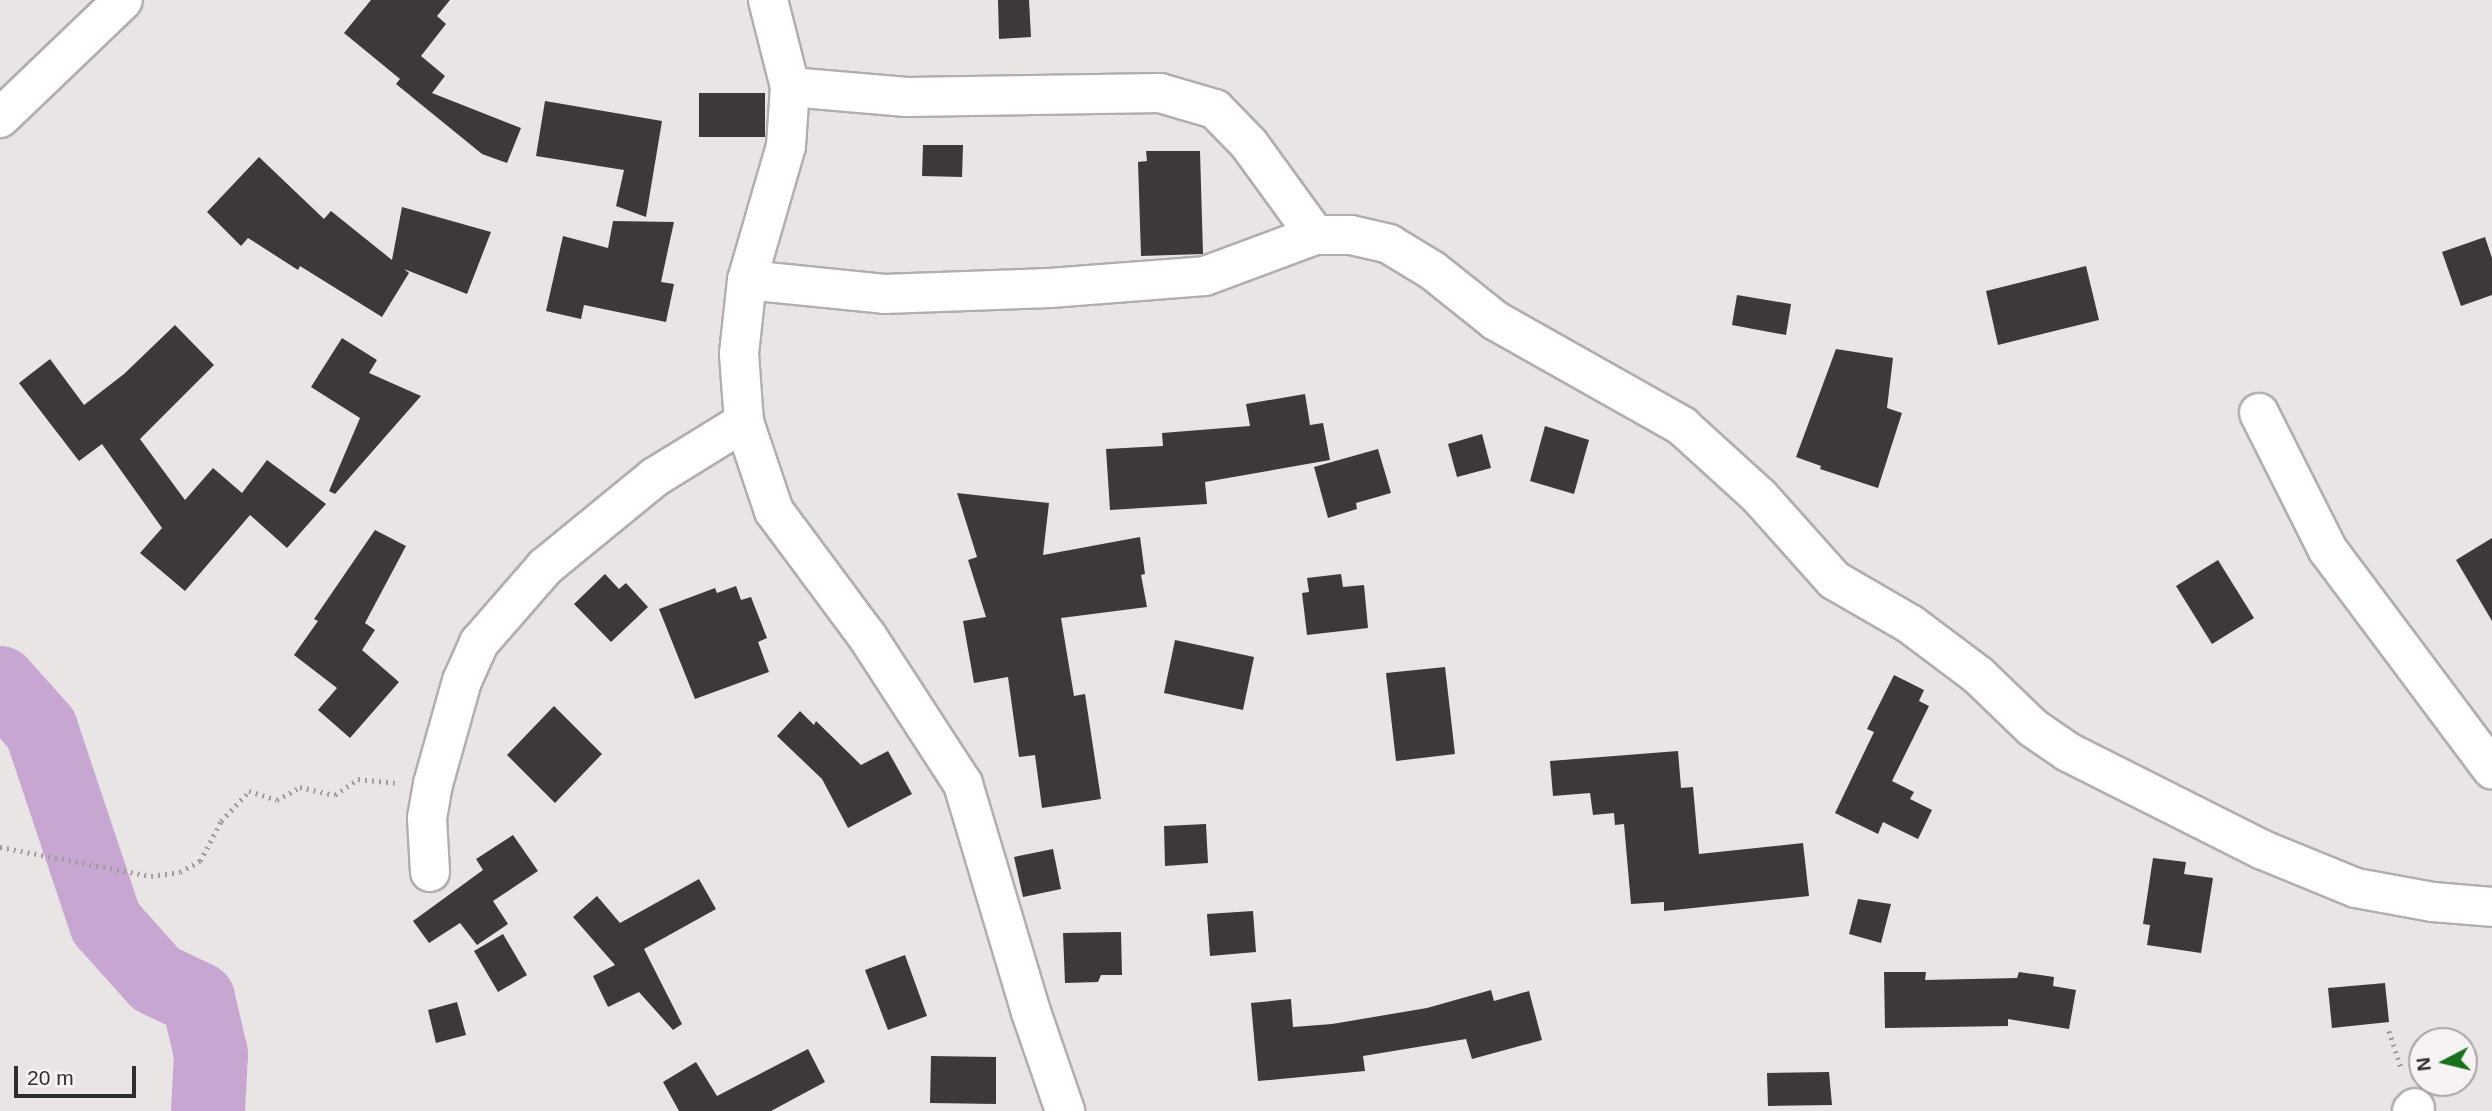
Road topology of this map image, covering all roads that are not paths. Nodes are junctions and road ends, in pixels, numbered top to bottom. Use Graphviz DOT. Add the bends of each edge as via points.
graph roads {
  1 [pos="768,0"];
  2 [pos="117,2"];
  3 [pos="790,87"];
  4 [pos="0,118"];
  5 [pos="1315,235"];
  6 [pos="747,281"];
  7 [pos="2259,413"];
  8 [pos="744,422"];
  9 [pos="2492,769"];
  10 [pos="430,872"];
  11 [pos="2492,907"];
  12 [pos="1065,1111"];
  1 -- 3 [label="street"];
  2 -- 4 [label="street"];
  3 -- 5 [label="street" via="907,97 1160,93 1215,109 1249,144"];
  3 -- 6 [label="street" via="786,146"];
  5 -- 6 [label="street" via="1205,276 884,294"];
  5 -- 11 [label="street" via="1351,235 1390,244 1432,270 1496,321 1682,425 1759,495 1834,580 1910,624 2068,752 2263,850 2356,888"];
  6 -- 8 [label="street" via="738,354"];
  7 -- 9 [label="street" via="2328,550"];
  8 -- 10 [label="street" via="655,477 545,567 479,643 462,681 433,784 427,818"];
  8 -- 12 [label="street" via="774,511 867,636 963,784"];
}
